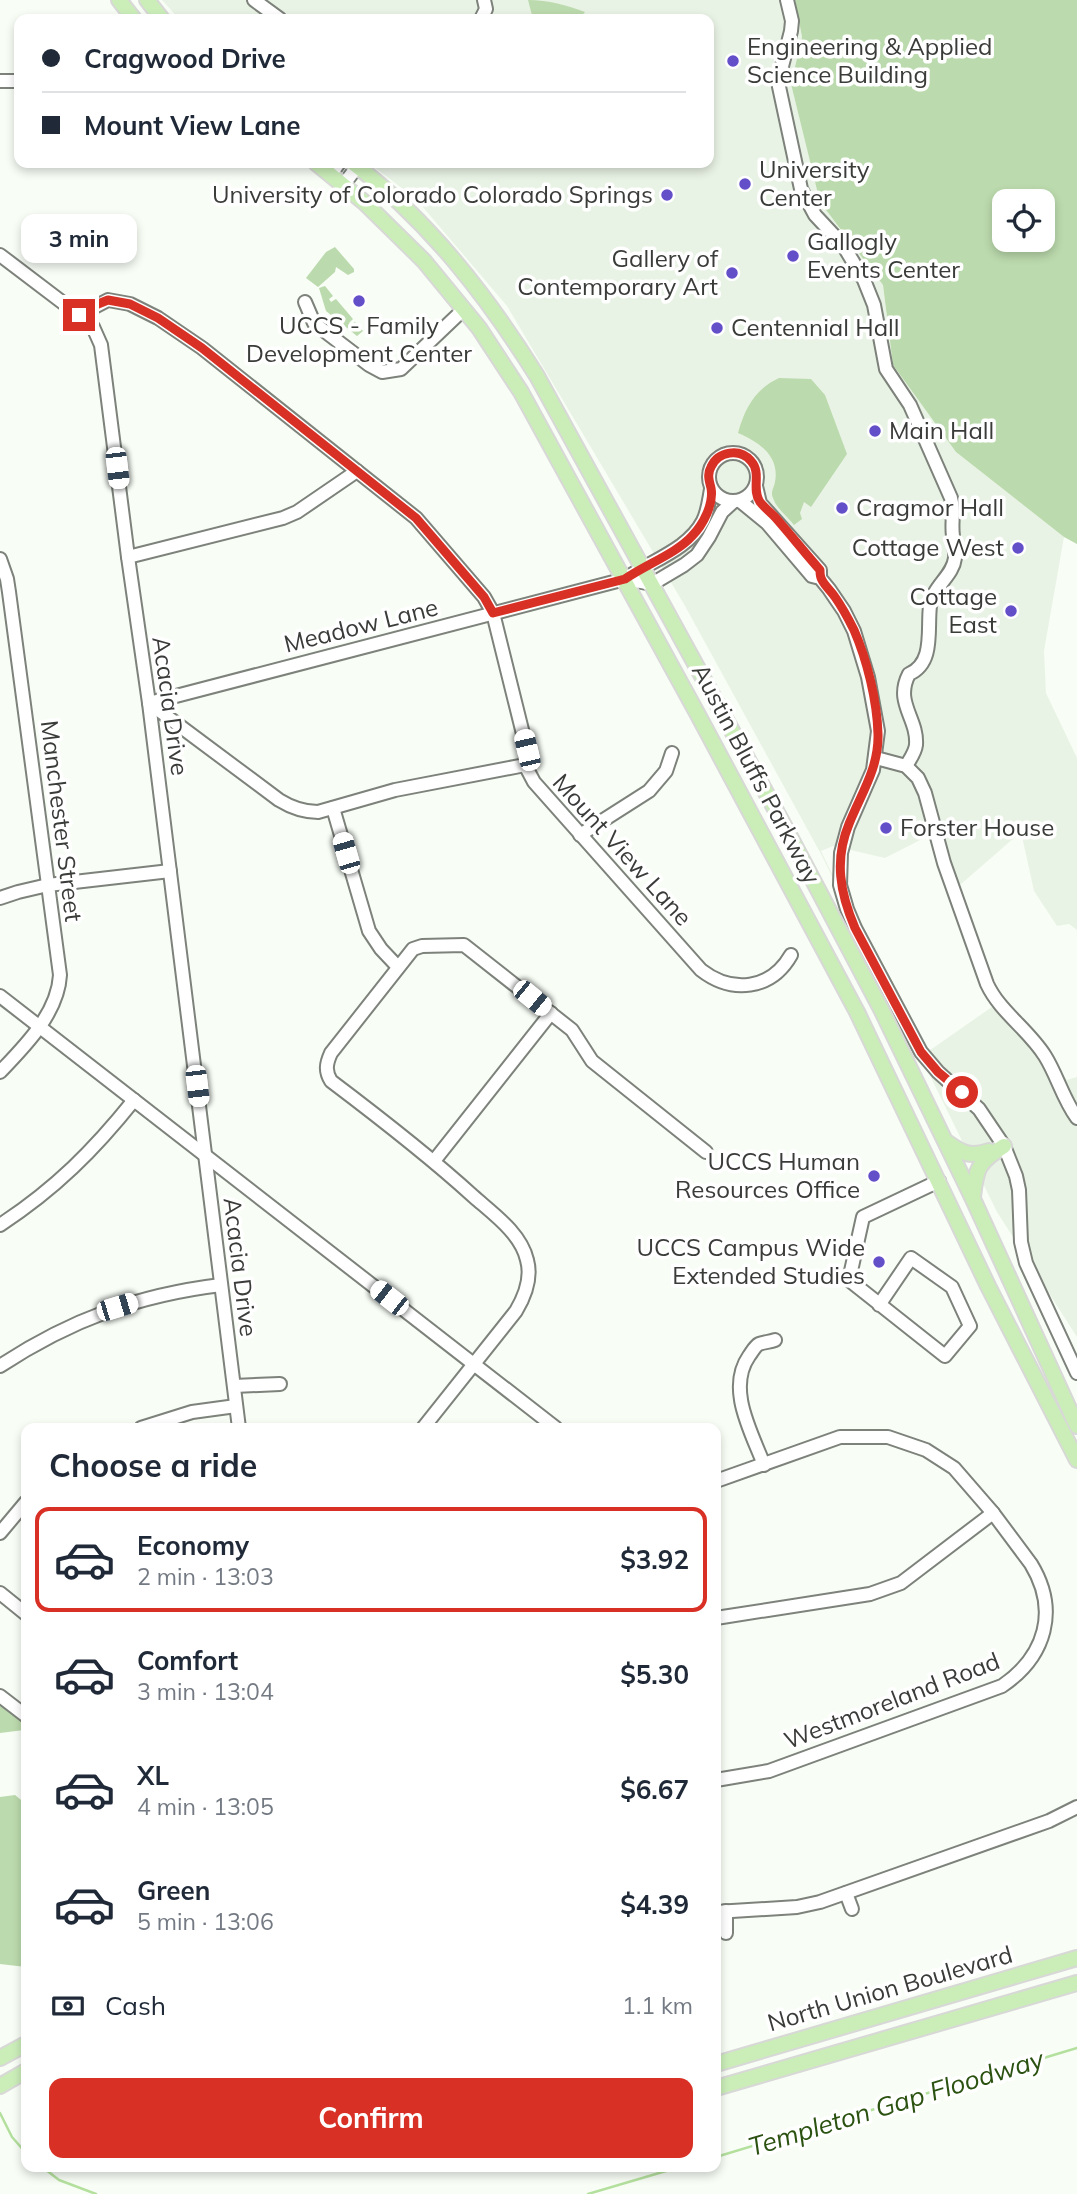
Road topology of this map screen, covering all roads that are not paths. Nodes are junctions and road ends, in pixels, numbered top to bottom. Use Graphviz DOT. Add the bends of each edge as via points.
graph roads {
  1 [pos="147,0"];
  2 [pos="254,0"];
  3 [pos="787,0"];
  4 [pos="158,14"];
  5 [pos="272,14"];
  6 [pos="335,168"];
  7 [pos="354,168"];
  8 [pos="361,168"];
  9 [pos="344,184"];
  10 [pos="0,255"];
  11 [pos="305,302"];
  12 [pos="464,309"];
  13 [pos="79,315"];
  14 [pos="357,471"];
  15 [pos="756,486"];
  16 [pos="711,489"];
  17 [pos="736,501"];
  18 [pos="128,556"];
  19 [pos="0,559"];
  20 [pos="643,566"];
  21 [pos="625,579"];
  22 [pos="820,579"];
  23 [pos="652,584"];
  24 [pos="493,613"];
  25 [pos="149,703"];
  26 [pos="672,753"];
  27 [pos="876,758"];
  28 [pos="525,765"];
  29 [pos="906,766"];
  30 [pos="334,808"];
  31 [pos="580,835"];
  32 [pos="170,871"];
  33 [pos="48,885"];
  34 [pos="0,898"];
  35 [pos="791,955"];
  36 [pos="398,967"];
  37 [pos="0,996"];
  38 [pos="551,1013"];
  39 [pos="38,1026"];
  40 [pos="0,1072"];
  41 [pos="134,1100"];
  42 [pos="200,1111"];
  43 [pos="1077,1118"];
  44 [pos="169,1126"];
  45 [pos="945,1141"];
  46 [pos="1004,1146"];
  47 [pos="706,1152"];
  48 [pos="204,1154"];
  49 [pos="434,1161"];
  50 [pos="939,1181"];
  51 [pos="973,1199"];
  52 [pos="0,1225"];
  53 [pos="221,1285"];
  54 [pos="878,1305"];
  55 [pos="775,1340"];
  56 [pos="474,1364"];
  57 [pos="0,1366"];
  58 [pos="1077,1373"];
  59 [pos="280,1384"];
  60 [pos="234,1386"];
  61 [pos="236,1406"];
  62 [pos="157,1423"];
  63 [pos="238,1423"];
  64 [pos="427,1423"];
  65 [pos="550,1423"];
  66 [pos="890,1423"];
  67 [pos="1077,1426"];
  68 [pos="888,1437"];
  69 [pos="1077,1460"];
  70 [pos="764,1465"];
  71 [pos="721,1479"];
  72 [pos="21,1509"];
  73 [pos="993,1513"];
  74 [pos="0,1533"];
  75 [pos="0,1593"];
  76 [pos="21,1610"];
  77 [pos="721,1617"];
  78 [pos="0,1696"];
  79 [pos="21,1712"];
  80 [pos="721,1779"];
  81 [pos="1077,1807"];
  82 [pos="846,1893"];
  83 [pos="852,1909"];
  84 [pos="721,1912"];
  85 [pos="726,1933"];
  86 [pos="1077,1958"];
  87 [pos="1077,1983"];
  88 [pos="21,2047"];
  89 [pos="0,2058"];
  90 [pos="721,2063"];
  91 [pos="21,2074"];
  92 [pos="0,2086"];
  93 [pos="721,2087"];
  1 -- 4 [label="main road"];
  2 -- 5 [label="street"];
  3 -- 29 [label="street" via="792,31 778,82 801,189 864,279 874,305 886,369 910,404 953,504 955,559 930,603 925,660 909,674 904,693 916,744"];
  6 -- 9 [label="main road, Austin Bluffs Parkway"];
  7 -- 9 [label="street"];
  8 -- 20 [label="main road, Austin Bluffs Parkway" via="438,241 515,340"];
  9 -- 12 [label="main road, Austin Bluffs Parkway" via="416,253"];
  10 -- 13 [label="street"];
  11 -- 12 [label="street" via="314,323 382,372 401,369"];
  12 -- 21 [label="main road, Austin Bluffs Parkway" via="521,392"];
  13 -- 14 [label="street, Mount View Lane" via="108,300 130,304 158,318"];
  13 -- 18 [label="street, Acacia Drive" via="93,327 101,345"];
  14 -- 18 [label="street" via="284,518"];
  14 -- 24 [label="street, Mount View Lane" via="424,526"];
  15 -- 16 [label="street" via="752,461 728,453 710,468"];
  15 -- 17 [label="street" via="750,495"];
  15 -- 22 [label="street" via="760,503 820,570"];
  16 -- 17 [label="street" via="720,498"];
  16 -- 20 [label="street, Meadow Lane" via="704,520 692,537"];
  17 -- 22 [label="street" via="767,523 812,576"];
  17 -- 23 [label="street" via="722,512 696,555"];
  18 -- 25 [label="street, Acacia Drive"];
  19 -- 33 [label="street, Manchester Street" via="7,579"];
  20 -- 21 [label="street, Meadow Lane"];
  20 -- 23 [label="main road, Austin Bluffs Parkway"];
  21 -- 23 [label="street, Meadow Lane"];
  21 -- 24 [label="street, Meadow Lane"];
  21 -- 50 [label="main road, Austin Bluffs Parkway" via="851,1000"];
  22 -- 27 [label="street" via="844,611 861,648 875,709"];
  23 -- 45 [label="main road, Austin Bluffs Parkway" via="844,939"];
  24 -- 25 [label="street, Meadow Lane"];
  24 -- 28 [label="street, Mount View Lane" via="527,750"];
  25 -- 30 [label="street" via="290,807 309,812"];
  25 -- 32 [label="street, Acacia Drive"];
  26 -- 31 [label="street" via="658,783"];
  27 -- 29 [label="street"];
  27 -- 46 [label="street" via="841,853 847,909 921,1052 979,1109"];
  28 -- 30 [label="street" via="395,790"];
  28 -- 31 [label="street, Mount View Lane"];
  29 -- 43 [label="street" via="925,793 944,863 992,995 1032,1039"];
  30 -- 36 [label="street" via="369,931"];
  31 -- 35 [label="street, Mount View Lane" via="713,979 741,986 757,984 776,974"];
  32 -- 33 [label="street"];
  32 -- 42 [label="street, Acacia Drive"];
  33 -- 34 [label="street"];
  33 -- 39 [label="street, Manchester Street" via="60,975 57,995"];
  36 -- 38 [label="street" via="413,949 464,945"];
  36 -- 49 [label="street" via="331,1053 326,1073"];
  37 -- 39 [label="street"];
  38 -- 47 [label="street" via="572,1030 592,1061"];
  38 -- 49 [label="street"];
  39 -- 40 [label="street, Manchester Street"];
  39 -- 41 [label="street"];
  41 -- 44 [label="street"];
  41 -- 52 [label="street" via="79,1163"];
  42 -- 44 [label="street" via="186,1128"];
  42 -- 48 [label="street, Acacia Drive"];
  44 -- 48 [label="street"];
  45 -- 46 [label="main road" via="971,1156"];
  45 -- 51 [label="main road, Austin Bluffs Parkway"];
  46 -- 51 [label="main road" via="978,1167"];
  46 -- 58 [label="street" via="1019,1190 1026,1263"];
  48 -- 53 [label="street, Acacia Drive"];
  48 -- 56 [label="street"];
  49 -- 56 [label="street" via="507,1228 528,1261 523,1299"];
  50 -- 51 [label="main road" via="951,1183"];
  50 -- 54 [label="street" via="863,1217 849,1280"];
  50 -- 69 [label="main road, Austin Bluffs Parkway"];
  51 -- 67 [label="main road, Austin Bluffs Parkway"];
  53 -- 57 [label="street" via="169,1293 97,1314"];
  53 -- 60 [label="street, Acacia Drive"];
  54 -- 54 [label="street" via="945,1356 970,1326 952,1287 911,1258"];
  55 -- 70 [label="street" via="757,1345 746,1360 739,1393"];
  56 -- 64 [label="street"];
  56 -- 65 [label="street"];
  59 -- 60 [label="street"];
  60 -- 61 [label="street, Acacia Drive"];
  61 -- 62 [label="street"];
  61 -- 63 [label="street, Acacia Drive"];
  66 -- 68 [label="street"];
  68 -- 70 [label="street, Westmoreland Road" via="841,1437"];
  68 -- 73 [label="street, Westmoreland Road" via="941,1458"];
  70 -- 71 [label="street, Westmoreland Road"];
  72 -- 74 [label="street"];
  73 -- 77 [label="street" via="901,1583 886,1589"];
  73 -- 80 [label="street, Westmoreland Road" via="1039,1577 1047,1607 1042,1639 1016,1677 983,1694 769,1771"];
  75 -- 76 [label="street"];
  78 -- 79 [label="street"];
  81 -- 82 [label="street" via="972,1855"];
  82 -- 83 [label="street"];
  82 -- 84 [label="street" via="797,1906"];
  84 -- 85 [label="street"];
  86 -- 90 [label="main road, North Union Boulevard"];
  87 -- 93 [label="main road, North Union Boulevard"];
  88 -- 89 [label="main road"];
  91 -- 92 [label="main road"];
}
